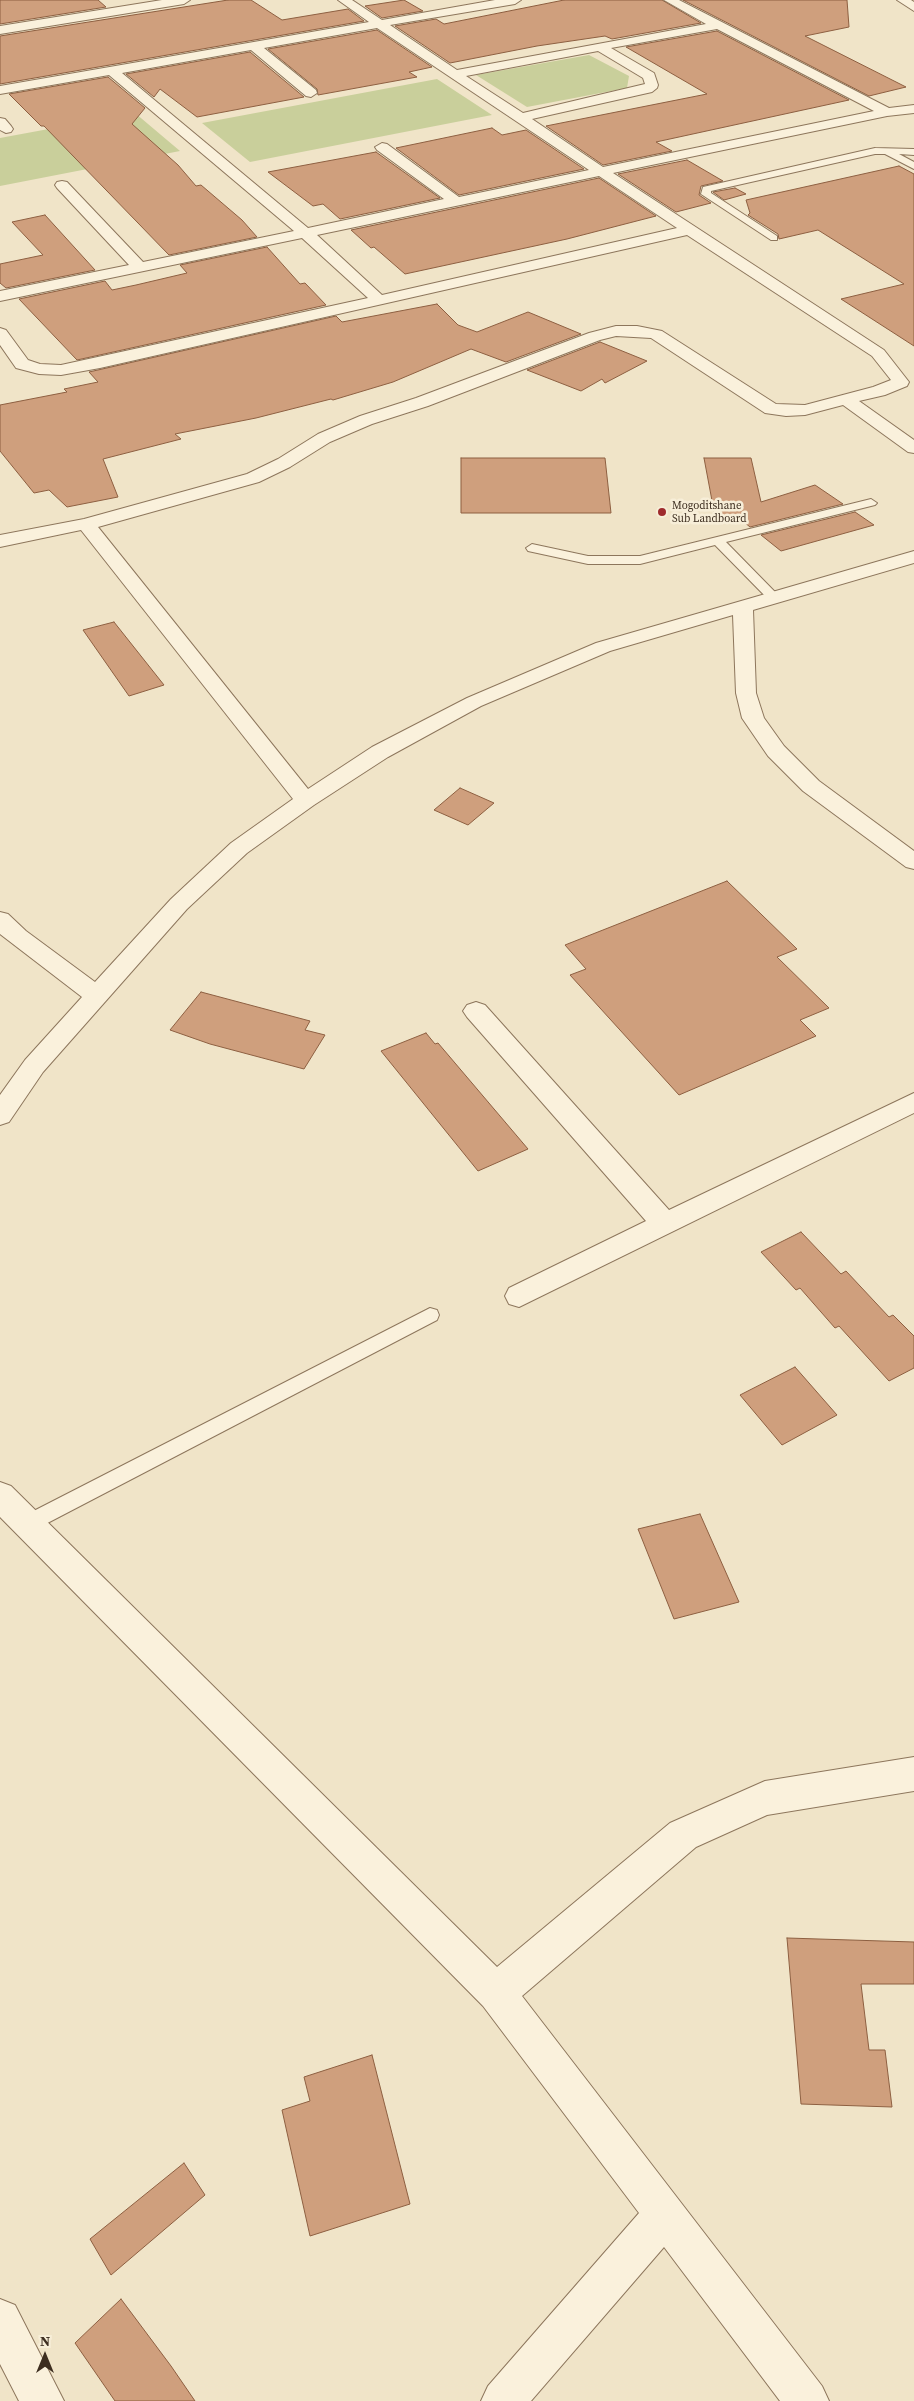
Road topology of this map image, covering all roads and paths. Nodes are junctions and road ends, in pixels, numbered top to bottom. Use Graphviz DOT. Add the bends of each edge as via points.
graph roads {
  1 [pos="184,0"];
  2 [pos="344,0"];
  3 [pos="515,0"];
  4 [pos="670,0"];
  5 [pos="903,0"];
  6 [pos="914,8"];
  7 [pos="380,24"];
  8 [pos="718,25"];
  9 [pos="0,30"];
  10 [pos="254,46"];
  11 [pos="600,47"];
  12 [pos="112,71"];
  13 [pos="454,74"];
  14 [pos="0,90"];
  15 [pos="311,93"];
  16 [pos="914,109"];
  17 [pos="887,112"];
  18 [pos="520,118"];
  19 [pos="382,147"];
  20 [pos="886,150"];
  21 [pos="914,152"];
  22 [pos="914,166"];
  23 [pos="601,172"];
  24 [pos="62,185"];
  25 [pos="458,202"];
  26 [pos="689,230"];
  27 [pos="306,233"];
  28 [pos="774,238"];
  29 [pos="139,266"];
  30 [pos="0,296"];
  31 [pos="378,299"];
  32 [pos="0,333"];
  33 [pos="907,379"];
  34 [pos="845,399"];
  35 [pos="914,448"];
  36 [pos="871,504"];
  37 [pos="86,524"];
  38 [pos="717,540"];
  39 [pos="0,541"];
  40 [pos="532,548"];
  41 [pos="914,557"];
  42 [pos="773,597"];
  43 [pos="743,607"];
  44 [pos="306,800"];
  45 [pos="914,862"];
  46 [pos="0,920"];
  47 [pos="97,996"];
  48 [pos="476,1011"];
  49 [pos="914,1102"];
  50 [pos="0,1116"];
  51 [pos="665,1224"];
  52 [pos="519,1296"];
  53 [pos="430,1315"];
  54 [pos="0,1496"];
  55 [pos="27,1524"];
  56 [pos="914,1774"];
  57 [pos="496,1993"];
  58 [pos="664,2214"];
  59 [pos="0,2320"];
  60 [pos="42,2401"];
  61 [pos="503,2401"];
  62 [pos="807,2401"];
  1 -- 9 [label="street"];
  2 -- 7 [label="street"];
  3 -- 7 [label="street"];
  4 -- 8 [label="street"];
  5 -- 6 [label="street"];
  7 -- 10 [label="street"];
  7 -- 13 [label="street"];
  8 -- 11 [label="street"];
  8 -- 17 [label="street"];
  10 -- 12 [label="street"];
  10 -- 15 [label="street"];
  11 -- 13 [label="street"];
  11 -- 18 [label="street" via="649,76 652,85 647,89"];
  12 -- 14 [label="street"];
  12 -- 27 [label="street"];
  13 -- 18 [label="street"];
  16 -- 17 [label="street"];
  17 -- 23 [label="street"];
  18 -- 23 [label="street"];
  19 -- 25 [label="street"];
  20 -- 21 [label="lane"];
  20 -- 22 [label="lane"];
  20 -- 28 [label="lane" via="706,189 706,194"];
  23 -- 25 [label="street"];
  23 -- 26 [label="street"];
  24 -- 29 [label="street"];
  25 -- 27 [label="street"];
  26 -- 31 [label="street"];
  26 -- 33 [label="street" via="878,353"];
  27 -- 29 [label="street"];
  27 -- 31 [label="street"];
  29 -- 30 [label="street"];
  31 -- 32 [label="street" via="61,370 22,364"];
  33 -- 34 [label="street" via="879,391"];
  34 -- 35 [label="street"];
  34 -- 37 [label="street" via="805,410 786,412 771,409 656,334 616,331 366,420 324,438 253,478"];
  36 -- 38 [label="lane"];
  37 -- 39 [label="street"];
  37 -- 44 [label="street"];
  38 -- 40 [label="lane" via="640,560 615,562 588,560"];
  38 -- 42 [label="lane"];
  41 -- 42 [label="street"];
  42 -- 43 [label="street"];
  43 -- 44 [label="street" via="603,647 483,699 380,752"];
  43 -- 45 [label="street" via="746,693 753,718 776,751 811,786"];
  44 -- 47 [label="street" via="239,848 180,904"];
  46 -- 47 [label="street" via="17,937"];
  47 -- 50 [label="street" via="34,1066"];
  48 -- 51 [label="street"];
  49 -- 51 [label="street"];
  51 -- 52 [label="street"];
  53 -- 55 [label="lane"];
  54 -- 55 [label="street"];
  55 -- 57 [label="street"];
  56 -- 57 [label="street" via="766,1798 683,1835"];
  57 -- 58 [label="street"];
  58 -- 61 [label="street"];
  58 -- 62 [label="street"];
  59 -- 60 [label="street"];
}
